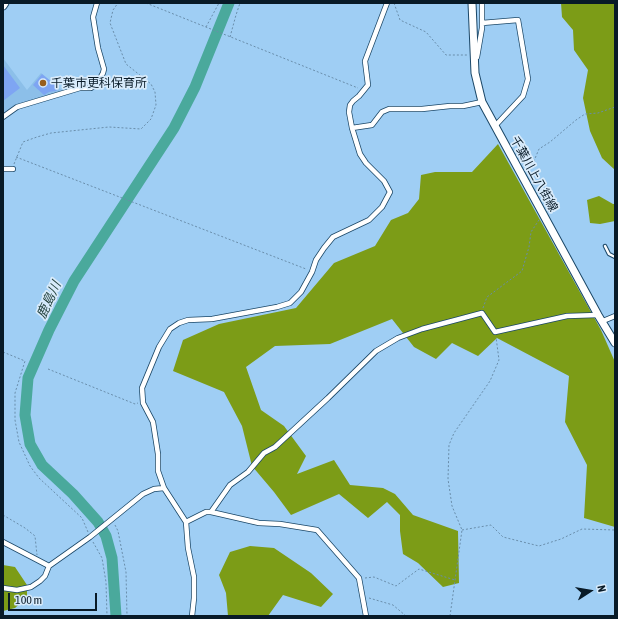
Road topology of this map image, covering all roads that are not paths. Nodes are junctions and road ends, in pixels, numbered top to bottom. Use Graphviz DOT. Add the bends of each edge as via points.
graph roads {
  1 [pos="6,3"];
  2 [pos="98,3"];
  3 [pos="387,3"];
  4 [pos="472,3"];
  5 [pos="482,3"];
  6 [pos="3,6"];
  7 [pos="482,23"];
  8 [pos="475,65"];
  9 [pos="482,102"];
  10 [pos="3,117"];
  11 [pos="495,126"];
  12 [pos="352,128"];
  13 [pos="3,169"];
  14 [pos="13,169"];
  15 [pos="604,246"];
  16 [pos="615,257"];
  17 [pos="615,316"];
  18 [pos="600,318"];
  19 [pos="615,343"];
  20 [pos="164,488"];
  21 [pos="211,512"];
  22 [pos="186,522"];
  23 [pos="3,542"];
  24 [pos="49,566"];
  25 [pos="4,590"];
  26 [pos="192,616"];
  27 [pos="366,616"];
  1 -- 6 [label="main road"];
  2 -- 10 [label="street" via="93,17 94,30 104,69 95,86 17,106"];
  3 -- 12 [label="street" via="365,61 368,85 350,105"];
  4 -- 8 [label="main road, 千葉川上八街線"];
  5 -- 7 [label="street"];
  7 -- 8 [label="street"];
  7 -- 11 [label="street" via="518,20 528,79 523,96"];
  8 -- 9 [label="main road, 千葉川上八街線"];
  9 -- 11 [label="main road, 千葉川上八街線"];
  9 -- 12 [label="street" via="462,106 389,109 382,112 372,125"];
  11 -- 18 [label="main road, 千葉川上八街線"];
  12 -- 20 [label="street" via="360,154 384,181 390,192 382,207 369,220 333,237 316,260 301,292 290,303 212,319 188,320 170,329 159,346 142,388 143,403 153,422 158,471"];
  13 -- 14 [label="street"];
  15 -- 16 [label="lane"];
  17 -- 18 [label="street"];
  18 -- 19 [label="main road, 千葉川上八街線"];
  18 -- 21 [label="street" via="568,316 495,332 482,313 398,338 376,351 296,428 275,447 264,453 248,472 230,485"];
  20 -- 22 [label="street"];
  20 -- 24 [label="street" via="147,491"];
  21 -- 22 [label="street"];
  21 -- 27 [label="street" via="259,523 317,530 359,578"];
  22 -- 26 [label="street" via="194,577"];
  23 -- 24 [label="street"];
  24 -- 25 [label="street" via="45,576 31,587"];
}
